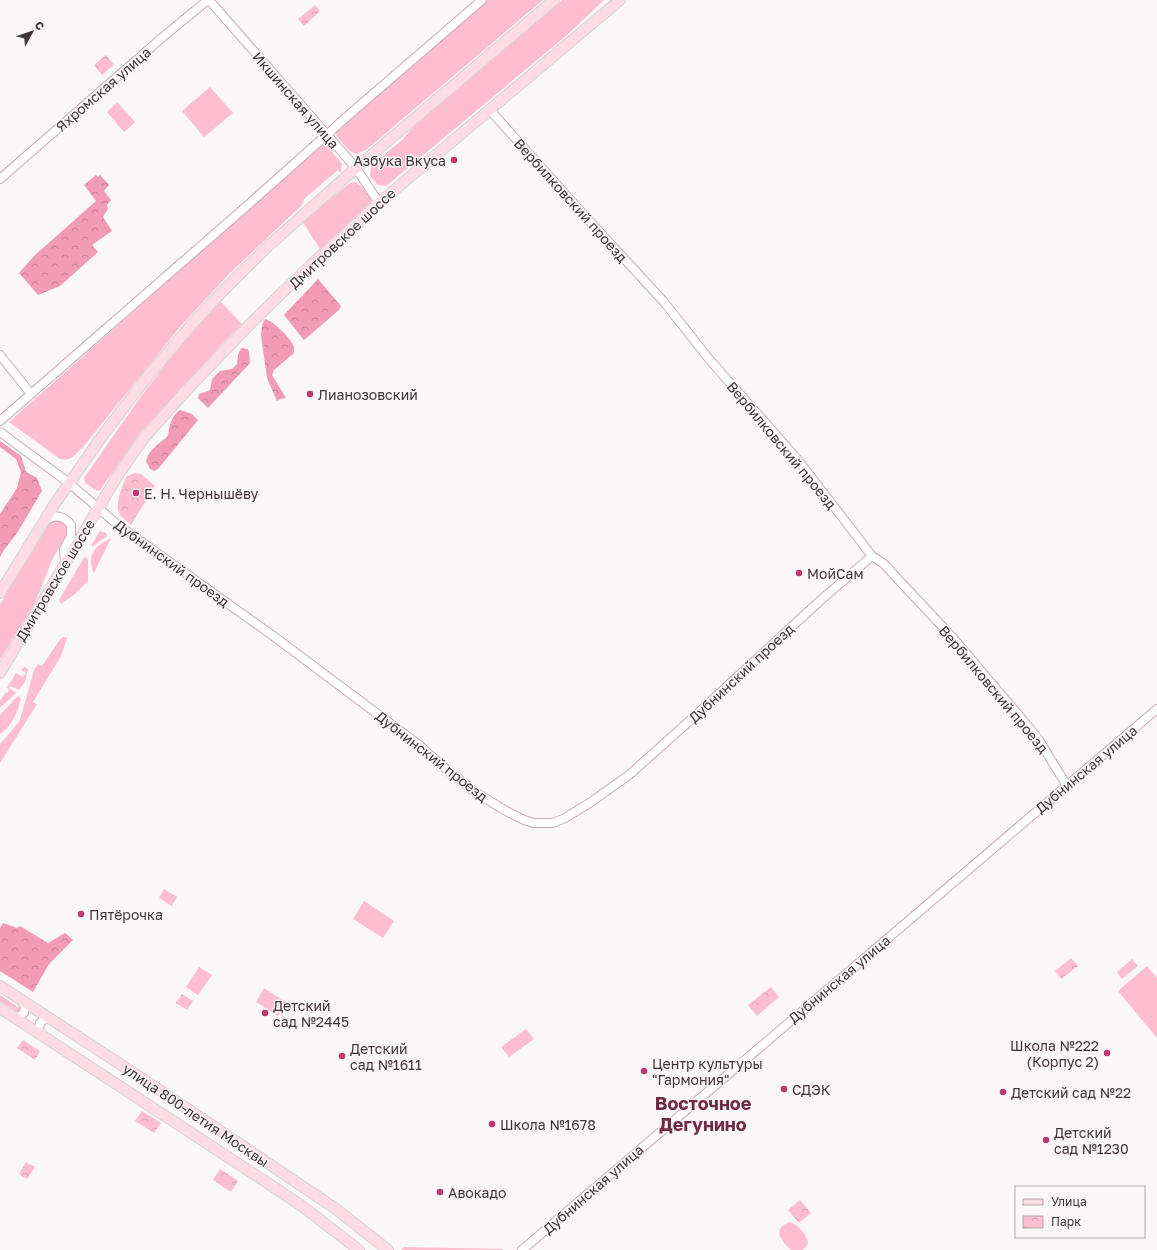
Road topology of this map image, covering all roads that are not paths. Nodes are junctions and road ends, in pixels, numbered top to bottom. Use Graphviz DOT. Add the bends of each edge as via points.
graph roads {
  1 [pos="208,0"];
  2 [pos="482,0"];
  3 [pos="554,0"];
  4 [pos="620,0"];
  5 [pos="490,109"];
  6 [pos="326,135"];
  7 [pos="356,168"];
  8 [pos="0,179"];
  9 [pos="378,203"];
  10 [pos="0,355"];
  11 [pos="31,394"];
  12 [pos="0,421"];
  13 [pos="0,432"];
  14 [pos="69,483"];
  15 [pos="98,509"];
  16 [pos="44,522"];
  17 [pos="872,556"];
  18 [pos="65,563"];
  19 [pos="0,593"];
  20 [pos="0,673"];
  21 [pos="1157,709"];
  22 [pos="1067,786"];
  23 [pos="0,986"];
  24 [pos="22,1000"];
  25 [pos="0,1008"];
  26 [pos="12,1016"];
  27 [pos="51,1019"];
  28 [pos="42,1035"];
  29 [pos="359,1250"];
  30 [pos="388,1250"];
  31 [pos="522,1250"];
  1 -- 6 [label="street, Икшинская улица"];
  1 -- 8 [label="street, Яхромская улица"];
  2 -- 6 [label="street"];
  3 -- 7 [label="main road"];
  4 -- 5 [label="main road, Дмитровское шоссе"];
  5 -- 9 [label="main road, Дмитровское шоссе"];
  5 -- 17 [label="street, Вербилковский проезд" via="664,302 708,358 798,460"];
  6 -- 7 [label="street, Икшинская улица"];
  6 -- 11 [label="street"];
  7 -- 9 [label="street, Икшинская улица"];
  7 -- 14 [label="main road" via="266,248 201,314 148,376"];
  9 -- 15 [label="main road, Дмитровское шоссе" via="252,322 182,395 129,458"];
  10 -- 11 [label="street"];
  11 -- 12 [label="street"];
  13 -- 14 [label="street, Дмитровское шоссе"];
  14 -- 15 [label="street, Дмитровское шоссе"];
  14 -- 16 [label="main road"];
  15 -- 17 [label="street, Дубнинский проезд" via="338,684 419,745 475,792 524,820 543,823 553,822 578,811 628,774"];
  15 -- 18 [label="main road, Дмитровское шоссе"];
  16 -- 18 [label="street" via="56,516 65,518 71,525 71,536 64,549"];
  16 -- 19 [label="main road"];
  17 -- 22 [label="street, Вербилковский проезд" via="884,564 981,670 1038,740"];
  18 -- 20 [label="main road, Дмитровское шоссе"];
  21 -- 22 [label="street, Дубнинская улица"];
  22 -- 31 [label="street, Дубнинская улица"];
  23 -- 24 [label="main road, улица 800-летия Москвы"];
  24 -- 26 [label="street" via="24,1013 18,1017"];
  24 -- 27 [label="main road, улица 800-летия Москвы"];
  25 -- 26 [label="main road, улица 800-летия Москвы"];
  26 -- 28 [label="main road, улица 800-летия Москвы"];
  27 -- 28 [label="street" via="46,1018 40,1023 38,1030"];
  27 -- 30 [label="main road, улица 800-летия Москвы" via="324,1200"];
  28 -- 29 [label="main road, улица 800-летия Москвы" via="270,1184"];
}
